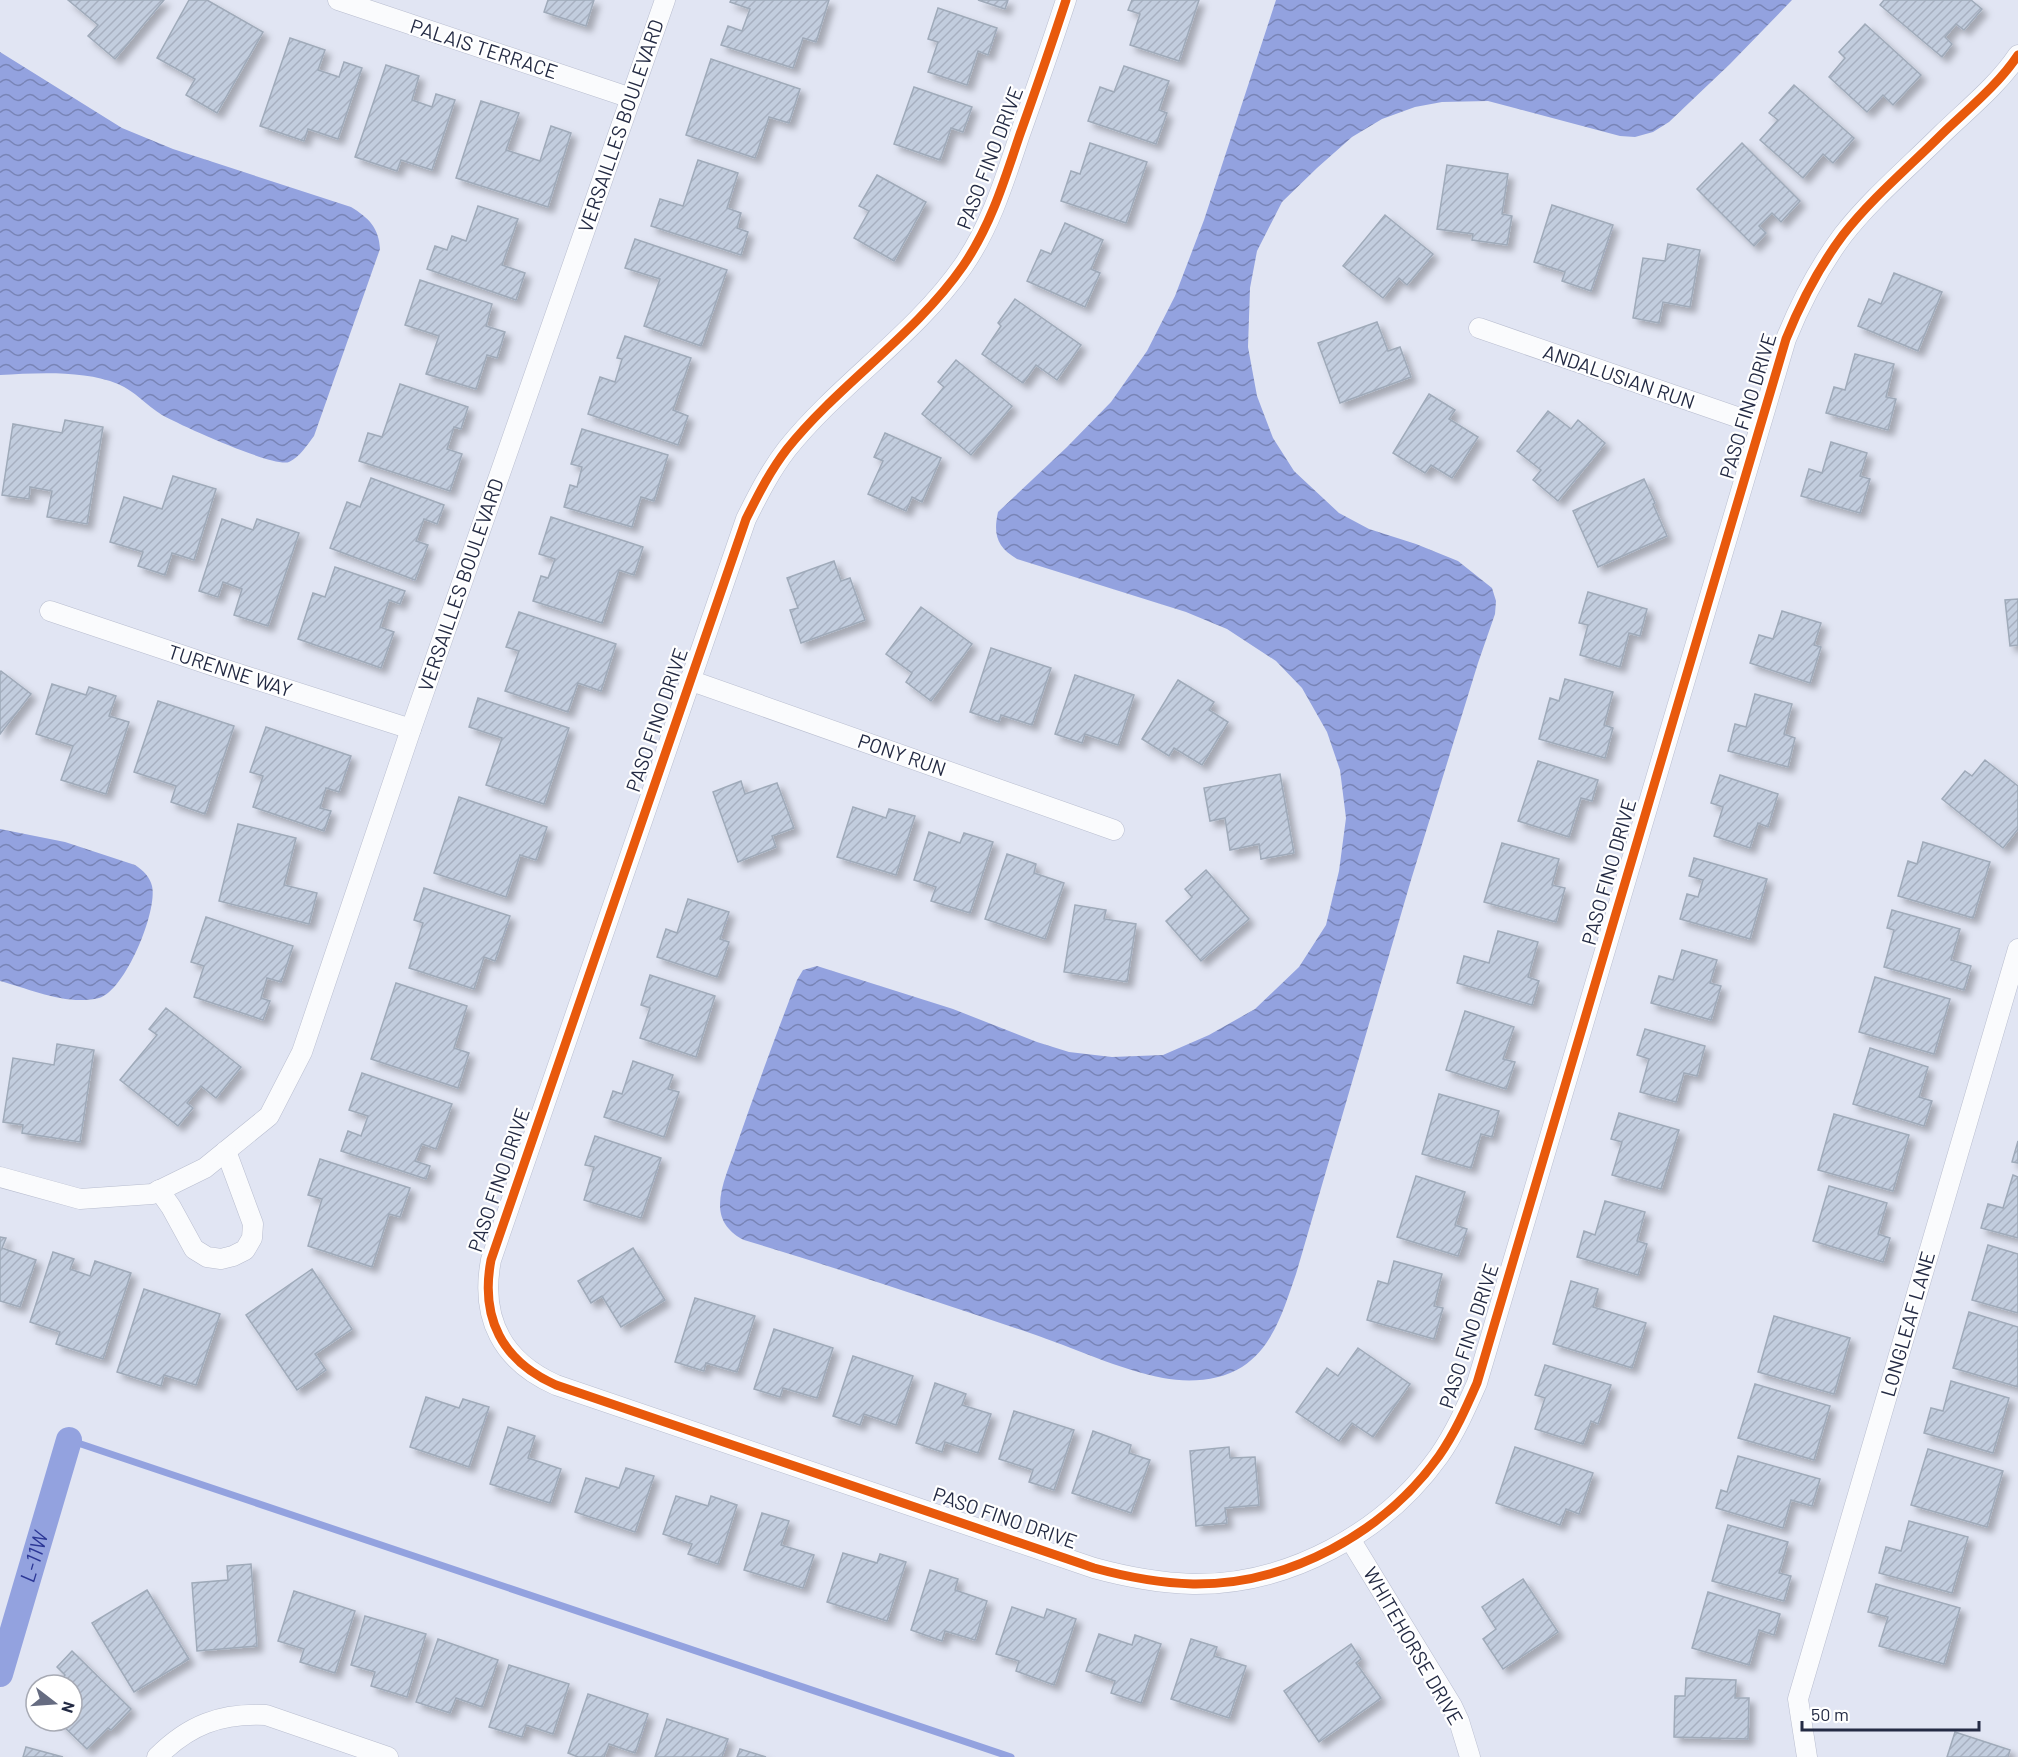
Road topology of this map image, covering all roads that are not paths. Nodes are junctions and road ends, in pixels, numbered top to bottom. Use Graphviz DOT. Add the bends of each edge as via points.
graph roads {
  1 [pos="338,0"];
  2 [pos="665,0"];
  3 [pos="1066,0"];
  4 [pos="2018,55"];
  5 [pos="631,98"];
  6 [pos="1479,328"];
  7 [pos="1760,425"];
  8 [pos="50,611"];
  9 [pos="690,680"];
  10 [pos="411,729"];
  11 [pos="1114,830"];
  12 [pos="2018,949"];
  13 [pos="226,1150"];
  14 [pos="0,1177"];
  15 [pos="159,1190"];
  16 [pos="1350,1539"];
  17 [pos="157,1757"];
  18 [pos="388,1757"];
  19 [pos="1470,1757"];
  20 [pos="1807,1757"];
  1 -- 5 [label="street, PALAIS TERRACE"];
  2 -- 5 [label="street, VERSAILLES BOULEVARD"];
  3 -- 9 [label="street, PASO FINO DRIVE" via="984,231 938,298 814,419 764,483 746,519"];
  4 -- 7 [label="street, PASO FINO DRIVE" via="2000,78 1878,196 1824,262 1786,339"];
  5 -- 10 [label="street, VERSAILLES BOULEVARD"];
  6 -- 7 [label="street, ANDALUSIAN RUN"];
  7 -- 16 [label="street, PASO FINO DRIVE" via="1477,1383 1461,1420 1413,1487 1384,1515"];
  8 -- 10 [label="street, TURENNE WAY"];
  9 -- 11 [label="street, PONY RUN"];
  9 -- 16 [label="street, PASO FINO DRIVE" via="490,1260 488,1307 497,1332 512,1355 524,1367 556,1385 1114,1573 1195,1584 1236,1580 1276,1572"];
  10 -- 13 [label="street, VERSAILLES BOULEVARD" via="302,1052 270,1116"];
  12 -- 20 [label="street, LONGLEAF LANE" via="1798,1699"];
  13 -- 15 [label="street, VERSAILLES BOULEVARD" via="205,1168"];
  13 -- 15 [label="street" via="253,1224 252,1238 245,1250 221,1259 194,1250"];
  14 -- 15 [label="street, VERSAILLES BOULEVARD" via="80,1199 152,1194"];
  16 -- 19 [label="street, WHITEHORSE DRIVE" via="1452,1706"];
  17 -- 18 [label="street" via="172,1742 201,1725 249,1714 266,1715"];
}
